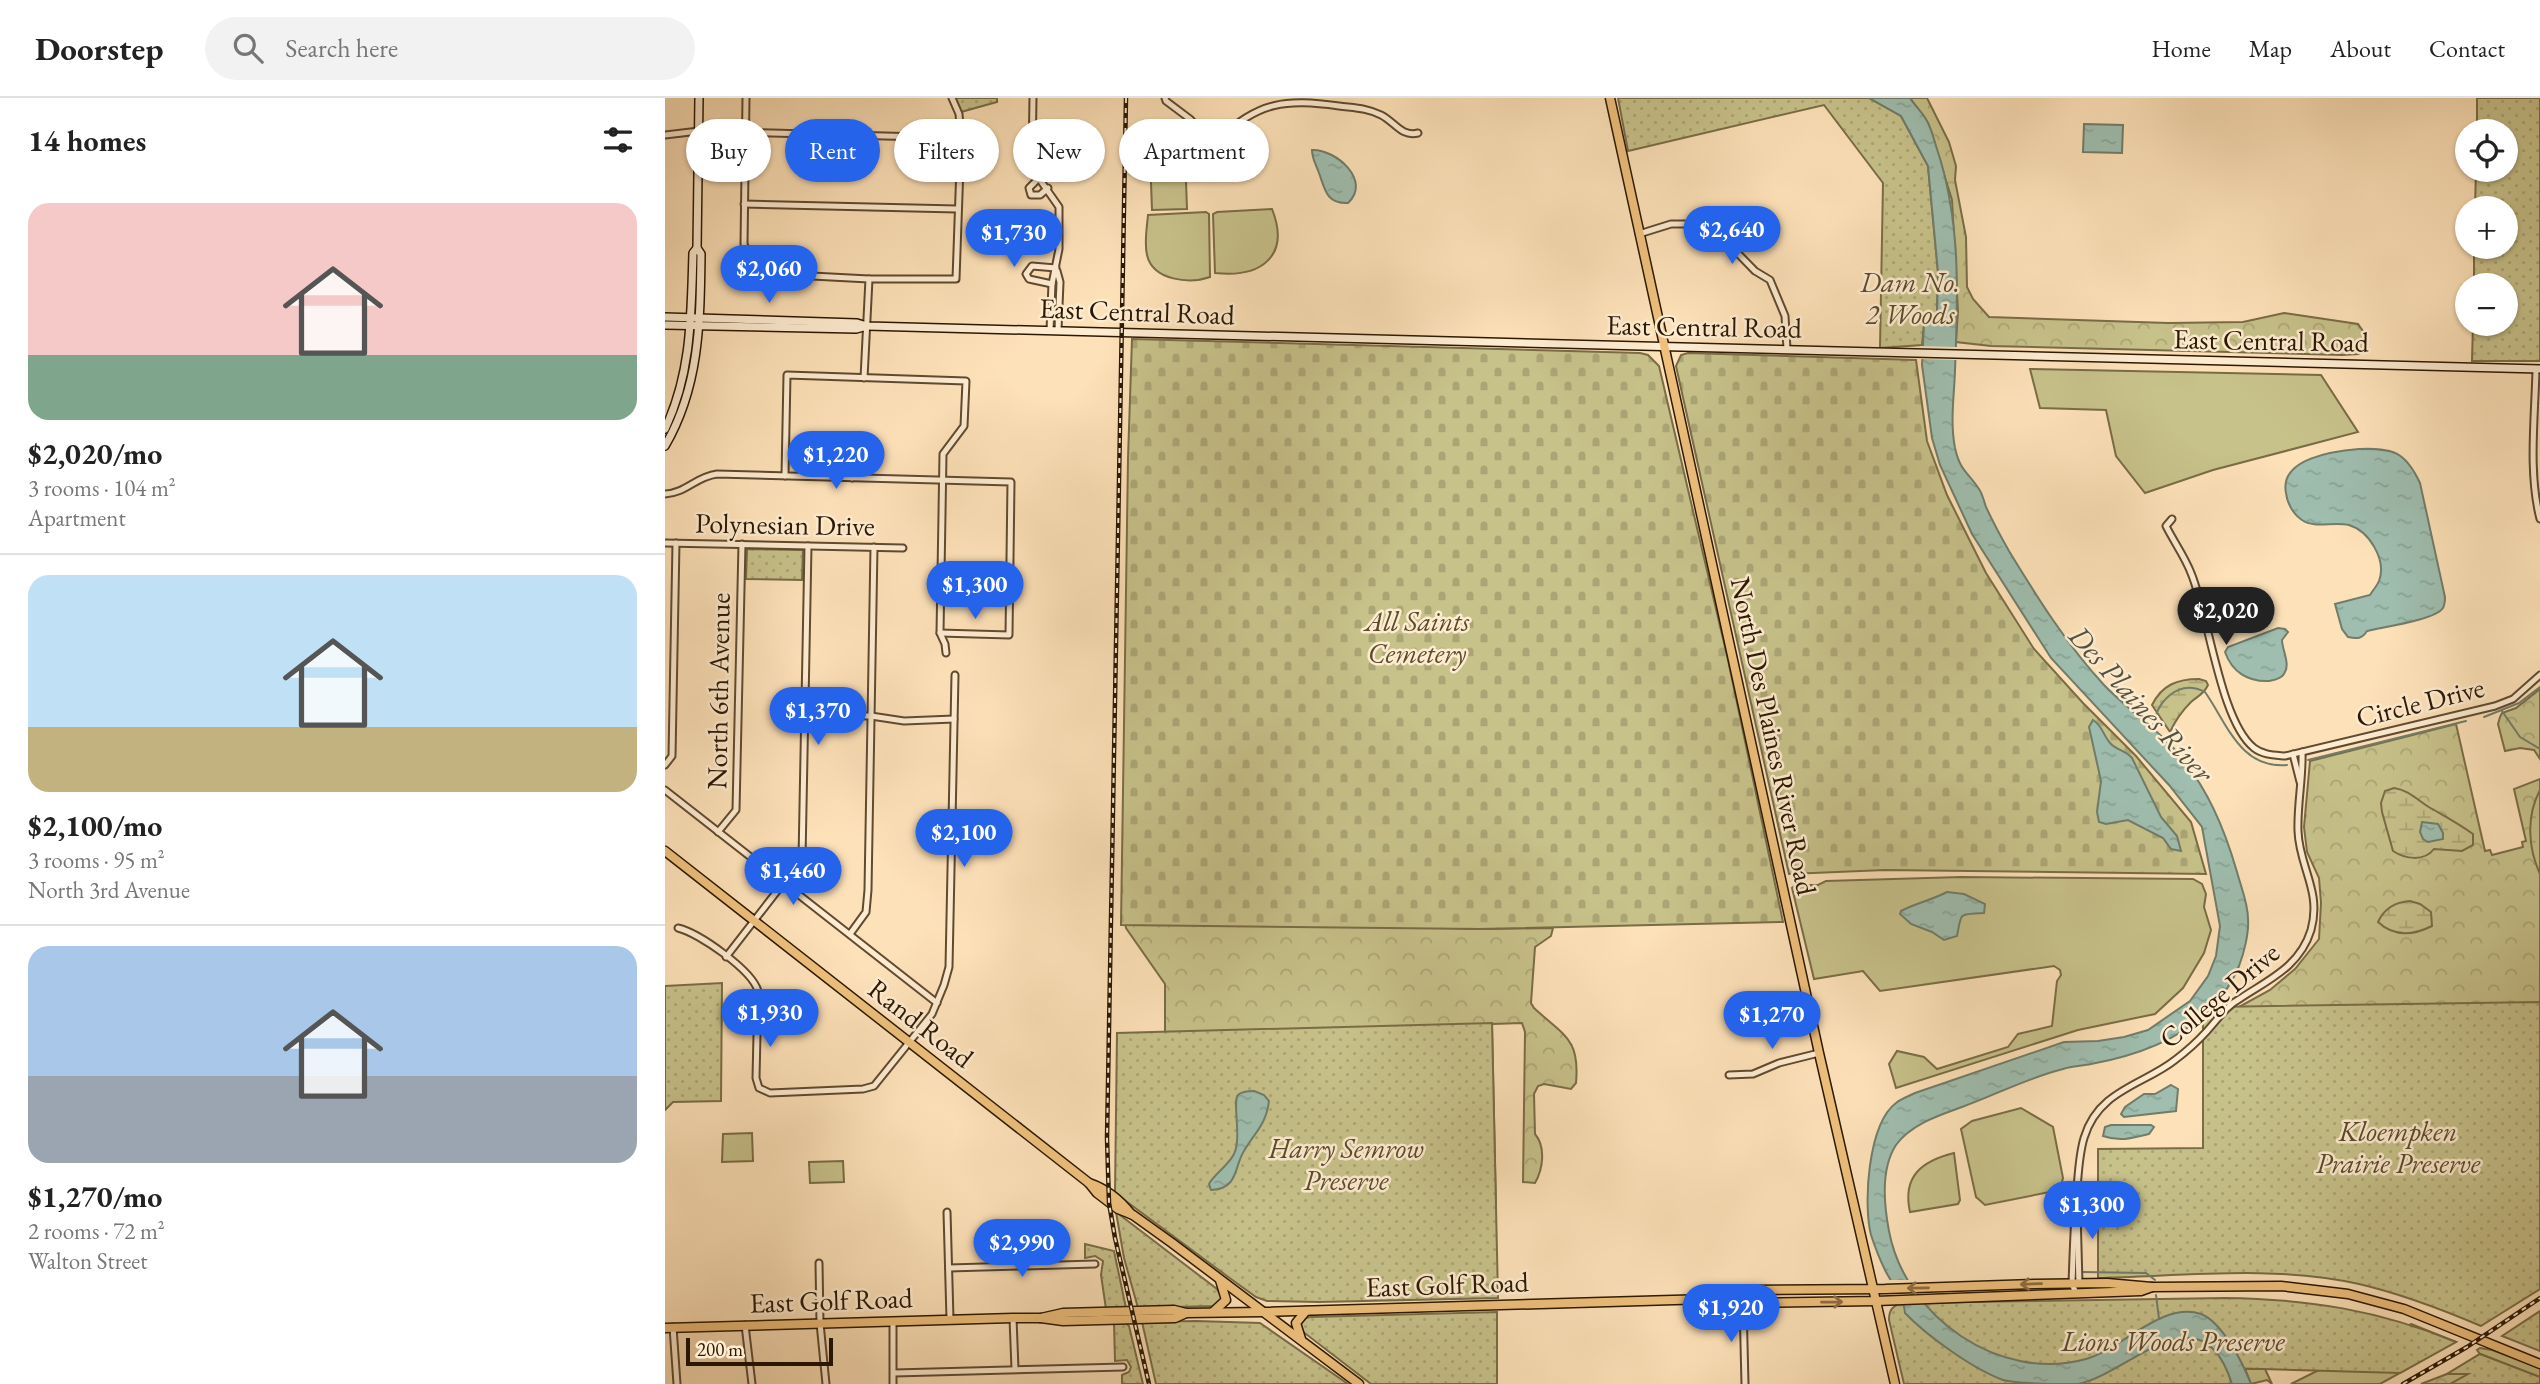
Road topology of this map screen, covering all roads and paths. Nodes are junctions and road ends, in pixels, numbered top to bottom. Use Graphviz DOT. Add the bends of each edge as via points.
graph roads {
  1 [pos="699,98"];
  2 [pos="746,98"];
  3 [pos="952,98"];
  4 [pos="1033,98"];
  5 [pos="1165,98"];
  6 [pos="1611,98"];
  7 [pos="699,119"];
  8 [pos="745,119"];
  9 [pos="960,119"];
  10 [pos="1033,119"];
  11 [pos="1190,119"];
  12 [pos="1245,119"];
  13 [pos="686,133"];
  14 [pos="771,133"];
  15 [pos="1419,133"];
  16 [pos="665,135"];
  17 [pos="894,136"];
  18 [pos="698,182"];
  19 [pos="744,182"];
  20 [pos="959,182"];
  21 [pos="1035,182"];
  22 [pos="1043,182"];
  23 [pos="1048,188"];
  24 [pos="744,204"];
  25 [pos="957,209"];
  26 [pos="1639,234"];
  27 [pos="1056,268"];
  28 [pos="869,279"];
  29 [pos="1052,284"];
  30 [pos="665,317"];
  31 [pos="695,322"];
  32 [pos="665,325"];
  33 [pos="867,326"];
  34 [pos="1054,330"];
  35 [pos="1664,346"];
  36 [pos="1787,349"];
  37 [pos="2538,369"];
  38 [pos="864,378"];
  39 [pos="665,429"];
  40 [pos="665,446"];
  41 [pos="860,447"];
  42 [pos="785,476"];
  43 [pos="852,478"];
  44 [pos="942,480"];
  45 [pos="665,494"];
  46 [pos="2172,519"];
  47 [pos="2540,519"];
  48 [pos="665,543"];
  49 [pos="676,543"];
  50 [pos="742,544"];
  51 [pos="808,546"];
  52 [pos="874,547"];
  53 [pos="903,548"];
  54 [pos="940,633"];
  55 [pos="946,653"];
  56 [pos="955,675"];
  57 [pos="2540,675"];
  58 [pos="805,715"];
  59 [pos="871,716"];
  60 [pos="954,719"];
  61 [pos="2302,752"];
  62 [pos="2293,754"];
  63 [pos="665,765"];
  64 [pos="2301,785"];
  65 [pos="665,790"];
  66 [pos="718,832"];
  67 [pos="665,851"];
  68 [pos="785,884"];
  69 [pos="754,921"];
  70 [pos="678,928"];
  71 [pos="850,934"];
  72 [pos="726,957"];
  73 [pos="937,1003"];
  74 [pos="910,1043"];
  75 [pos="1819,1053"];
  76 [pos="1729,1075"];
  77 [pos="947,1212"];
  78 [pos="818,1263"];
  79 [pos="1095,1264"];
  80 [pos="949,1268"];
  81 [pos="1220,1280"];
  82 [pos="2076,1284"];
  83 [pos="2153,1287"];
  84 [pos="1873,1289"];
  85 [pos="2076,1293"];
  86 [pos="1709,1299"];
  87 [pos="1876,1301"];
  88 [pos="1743,1303"];
  89 [pos="1306,1311"];
  90 [pos="1263,1312"];
  91 [pos="1212,1313"];
  92 [pos="1013,1318"];
  93 [pos="950,1319"];
  94 [pos="893,1321"];
  95 [pos="820,1323"];
  96 [pos="745,1325"];
  97 [pos="669,1327"];
  98 [pos="1302,1342"];
  99 [pos="2540,1364"];
  100 [pos="1123,1367"];
  101 [pos="1015,1369"];
  102 [pos="894,1373"];
  103 [pos="677,1384"];
  104 [pos="752,1384"];
  105 [pos="827,1384"];
  106 [pos="893,1384"];
  107 [pos="1359,1384"];
  108 [pos="1745,1384"];
  109 [pos="1895,1384"];
  1 -- 7 [label="main road"];
  2 -- 8 [label="street"];
  3 -- 9 [label="street"];
  4 -- 10 [label="street"];
  5 -- 11 [label="street"];
  6 -- 26 [label="main road, North Des Plaines River Road"];
  12 -- 15 [label="street" via="1269,106 1287,103 1368,109 1406,133"];
  13 -- 16 [label="street"];
  14 -- 17 [label="street"];
  18 -- 31 [label="main road" via="697,248 692,253"];
  19 -- 24 [label="street"];
  20 -- 25 [label="street"];
  21 -- 23 [label="street" via="1029,188 1031,195"];
  22 -- 23 [label="street"];
  23 -- 27 [label="street" via="1059,206"];
  24 -- 25 [label="street"];
  24 -- 28 [label="street" via="744,244 749,256 767,271"];
  25 -- 28 [label="street" via="956,279"];
  26 -- 35 [label="main road, North Des Plaines River Road"];
  26 -- 36 [label="street" via="1685,224 1722,237 1770,280 1785,316"];
  27 -- 29 [label="street"];
  27 -- 29 [label="street" via="1032,266 1027,274 1029,279"];
  27 -- 34 [label="street" via="1060,282"];
  28 -- 33 [label="street"];
  29 -- 34 [label="street"];
  30 -- 31 [label="main road, East Central Road"];
  31 -- 32 [label="main road, East Central Road"];
  31 -- 33 [label="main road, East Central Road"];
  31 -- 39 [label="main road" via="684,377"];
  31 -- 40 [label="main road" via="691,382"];
  33 -- 34 [label="main road, East Central Road"];
  33 -- 38 [label="street"];
  34 -- 35 [label="main road, East Central Road"];
  35 -- 36 [label="main road, East Central Road"];
  35 -- 75 [label="main road, North Des Plaines River Road"];
  36 -- 37 [label="main road, East Central Road"];
  37 -- 47 [label="street" via="2535,464"];
  38 -- 42 [label="street" via="787,375"];
  38 -- 44 [label="street" via="966,381 964,426 943,454"];
  41 -- 43 [label="street"];
  42 -- 43 [label="street"];
  42 -- 45 [label="street" via="704,476 683,490"];
  43 -- 44 [label="street"];
  44 -- 54 [label="street"];
  44 -- 54 [label="street" via="1011,482 1009,635"];
  46 -- 62 [label="street, Circle Drive" via="2166,526 2192,573 2215,664 2242,734 2262,752"];
  48 -- 49 [label="street, Polynesian Drive"];
  49 -- 50 [label="street, Polynesian Drive"];
  49 -- 63 [label="street" via="672,756"];
  50 -- 51 [label="street, Polynesian Drive"];
  50 -- 66 [label="street, North 6th Avenue" via="736,810"];
  51 -- 52 [label="street, Polynesian Drive"];
  51 -- 58 [label="street"];
  52 -- 53 [label="street, Polynesian Drive"];
  52 -- 59 [label="street"];
  54 -- 55 [label="street"];
  56 -- 60 [label="street"];
  57 -- 61 [label="street, Circle Drive" via="2513,699 2495,706"];
  58 -- 59 [label="street"];
  58 -- 68 [label="street" via="802,859"];
  59 -- 60 [label="street"];
  59 -- 71 [label="street" via="866,912"];
  60 -- 73 [label="street" via="949,967"];
  61 -- 62 [label="street, Circle Drive"];
  61 -- 64 [label="street, College Drive"];
  62 -- 64 [label="street, College Drive"];
  64 -- 82 [label="street, College Drive" via="2298,831 2314,897 2314,916 2305,944 2284,971 2232,1003 2187,1050 2114,1097 2096,1114 2078,1156"];
  65 -- 66 [label="street"];
  66 -- 68 [label="street"];
  67 -- 69 [label="main road, Rand Road"];
  68 -- 69 [label="street"];
  68 -- 71 [label="street"];
  69 -- 72 [label="street"];
  69 -- 74 [label="main road, Rand Road"];
  70 -- 72 [label="street" via="690,931"];
  71 -- 73 [label="street"];
  72 -- 74 [label="street" via="751,978 758,991 756,1078 764,1091 870,1088"];
  73 -- 74 [label="street"];
  74 -- 81 [label="main road, Rand Road" via="1097,1193"];
  75 -- 76 [label="street" via="1753,1074"];
  75 -- 84 [label="main road, North Des Plaines River Road"];
  77 -- 80 [label="street"];
  78 -- 95 [label="street"];
  79 -- 80 [label="street"];
  80 -- 93 [label="street"];
  81 -- 90 [label="main road, Rand Road"];
  81 -- 91 [label="main road" via="1226,1300"];
  82 -- 83 [label="main road, East Golf Road"];
  82 -- 84 [label="main road, East Golf Road, one-way"];
  82 -- 85 [label="street, College Drive"];
  83 -- 85 [label="main road, East Golf Road"];
  83 -- 99 [label="main road, East Golf Road" via="2281,1286 2348,1294 2431,1318"];
  84 -- 86 [label="main road, East Golf Road" via="1743,1290"];
  84 -- 87 [label="main road, North Des Plaines River Road"];
  85 -- 87 [label="main road, East Golf Road"];
  86 -- 88 [label="main road, East Golf Road"];
  86 -- 89 [label="main road, East Golf Road"];
  88 -- 87 [label="main road, East Golf Road, one-way"];
  87 -- 109 [label="main road, North Des Plaines River Road"];
  88 -- 108 [label="street"];
  89 -- 90 [label="main road, East Golf Road"];
  89 -- 98 [label="main road" via="1296,1323"];
  90 -- 91 [label="main road, East Golf Road"];
  90 -- 98 [label="main road, Rand Road"];
  91 -- 92 [label="main road, East Golf Road" via="1076,1312"];
  92 -- 93 [label="main road, East Golf Road"];
  92 -- 101 [label="street"];
  93 -- 94 [label="main road, East Golf Road"];
  94 -- 95 [label="main road, East Golf Road"];
  94 -- 102 [label="street"];
  95 -- 96 [label="main road, East Golf Road"];
  95 -- 105 [label="street"];
  96 -- 97 [label="main road, East Golf Road"];
  96 -- 104 [label="street"];
  97 -- 103 [label="street"];
  98 -- 107 [label="main road, Rand Road"];
  100 -- 101 [label="street"];
  101 -- 102 [label="street"];
  102 -- 106 [label="street"];
}
